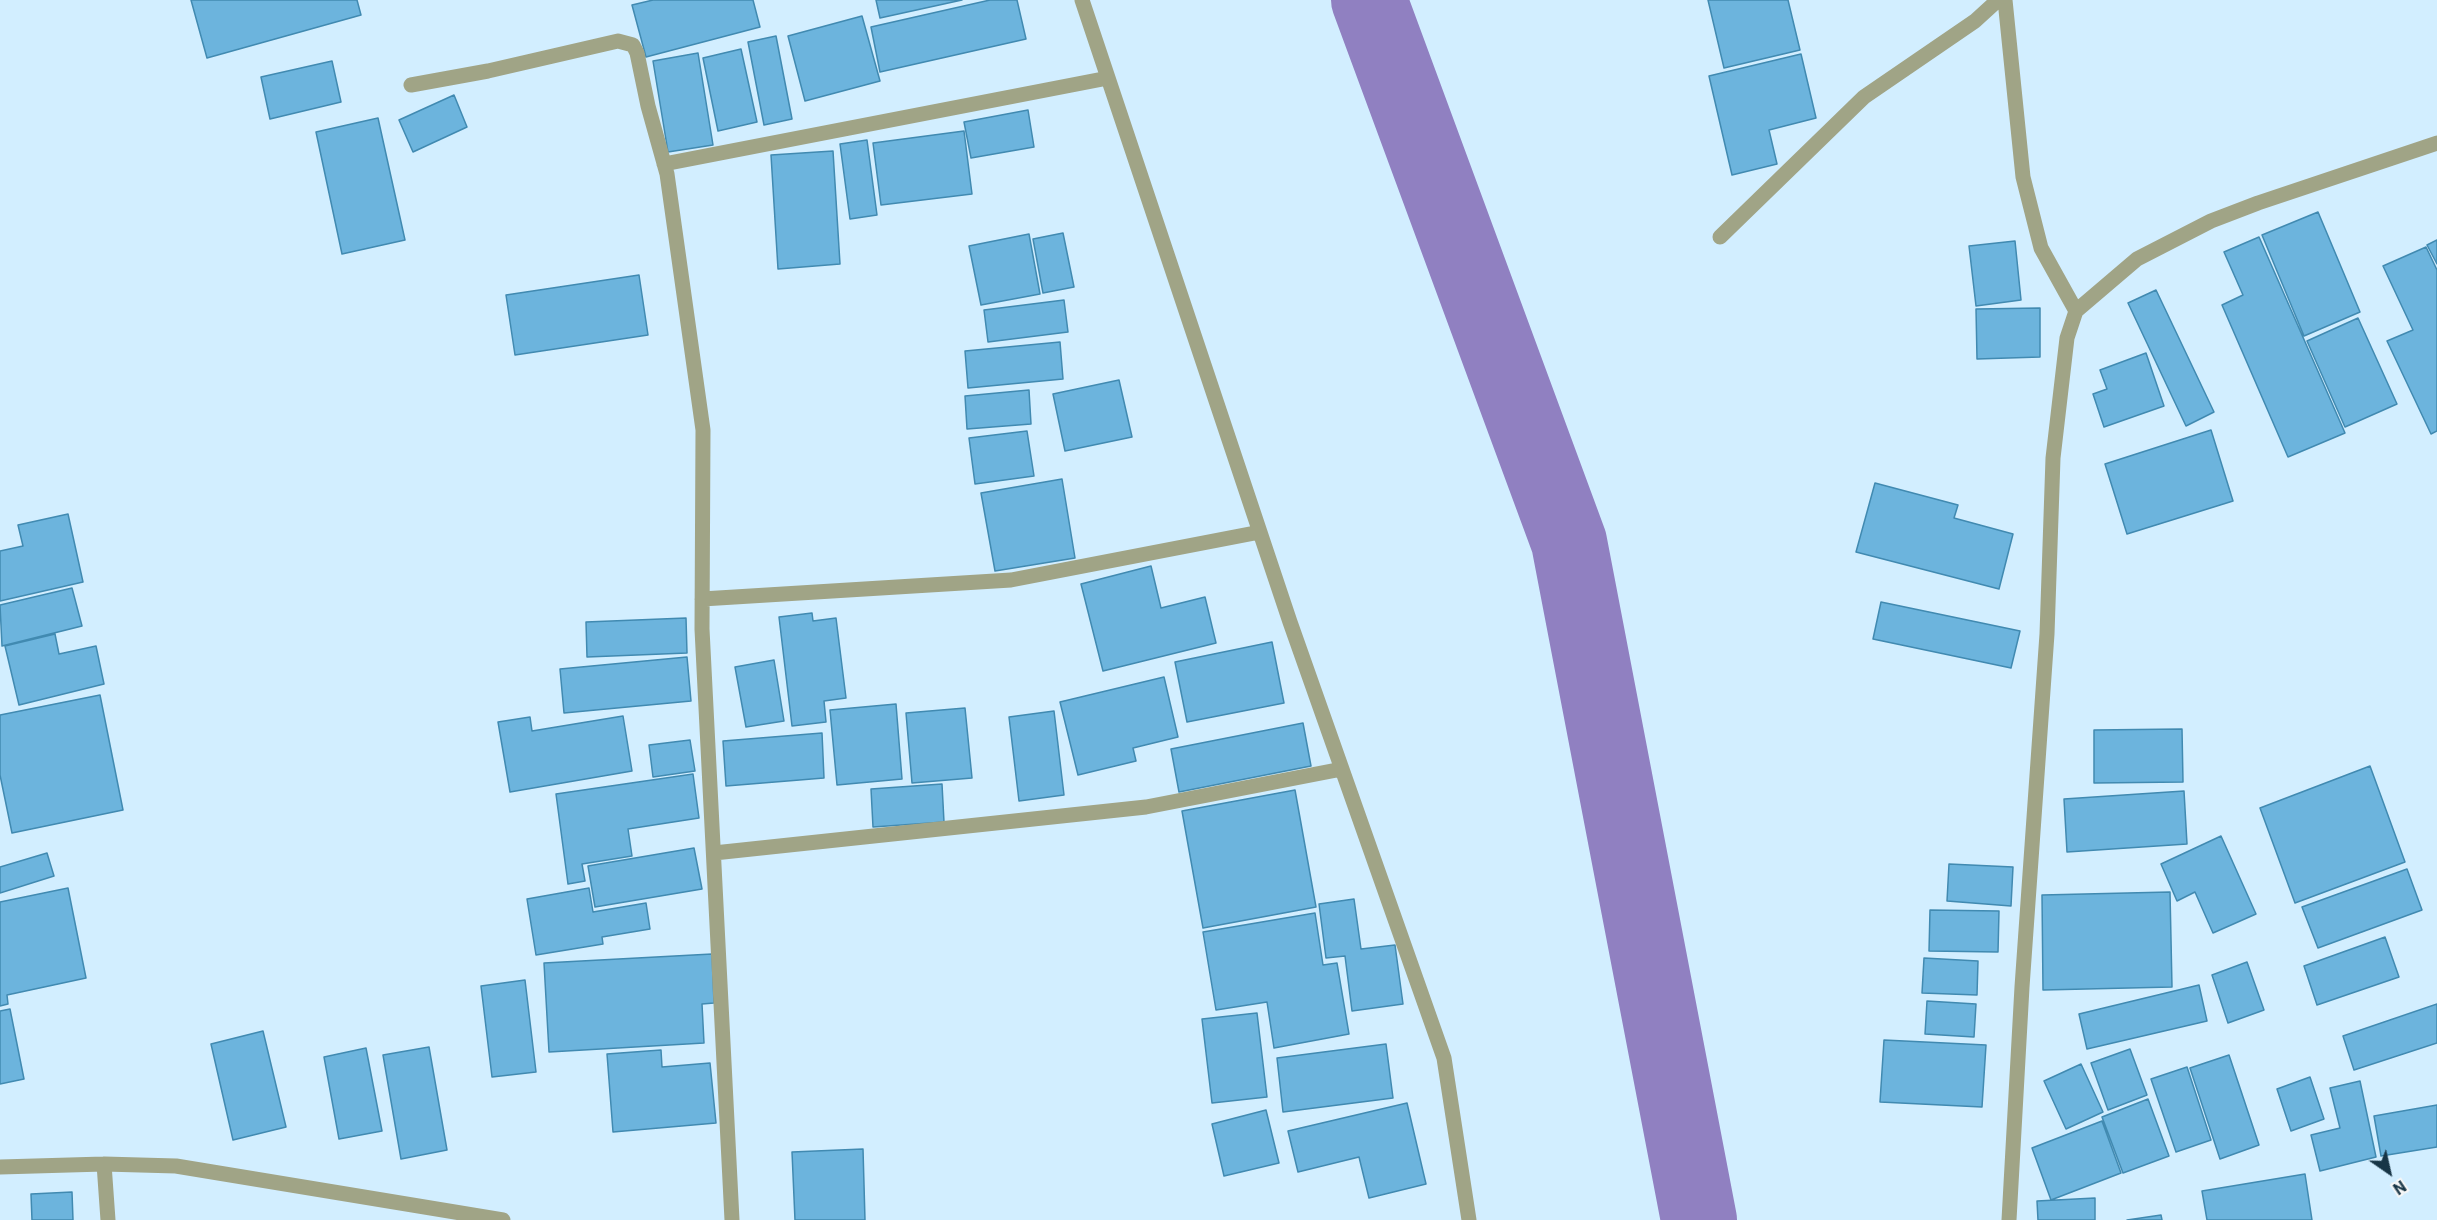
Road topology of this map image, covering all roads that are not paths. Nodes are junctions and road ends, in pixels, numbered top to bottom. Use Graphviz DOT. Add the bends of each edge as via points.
graph roads {
  1 [pos="1082,0"];
  2 [pos="1998,0"];
  3 [pos="2005,0"];
  4 [pos="1108,78"];
  5 [pos="411,86"];
  6 [pos="2437,143"];
  7 [pos="664,164"];
  8 [pos="1720,237"];
  9 [pos="2076,311"];
  10 [pos="1260,532"];
  11 [pos="702,599"];
  12 [pos="1342,769"];
  13 [pos="714,853"];
  14 [pos="104,1164"];
  15 [pos="0,1167"];
  16 [pos="108,1220"];
  17 [pos="503,1220"];
  18 [pos="732,1220"];
  19 [pos="1469,1220"];
  20 [pos="2009,1220"];
  1 -- 4 [label="street"];
  2 -- 8 [label="street" via="1975,21 1864,97"];
  3 -- 9 [label="street" via="2023,177 2042,248"];
  4 -- 7 [label="street"];
  4 -- 10 [label="street"];
  5 -- 7 [label="street" via="627,42 637,52"];
  6 -- 9 [label="street" via="2211,221 2137,259"];
  7 -- 11 [label="street" via="703,430"];
  9 -- 20 [label="street" via="2067,338 2053,458 2047,634"];
  10 -- 11 [label="street" via="1011,579"];
  10 -- 12 [label="street"];
  11 -- 13 [label="street"];
  12 -- 13 [label="street" via="1146,807"];
  12 -- 19 [label="street" via="1444,1058"];
  13 -- 18 [label="street"];
  14 -- 15 [label="street"];
  14 -- 16 [label="street"];
  14 -- 17 [label="street" via="176,1166"];
}
